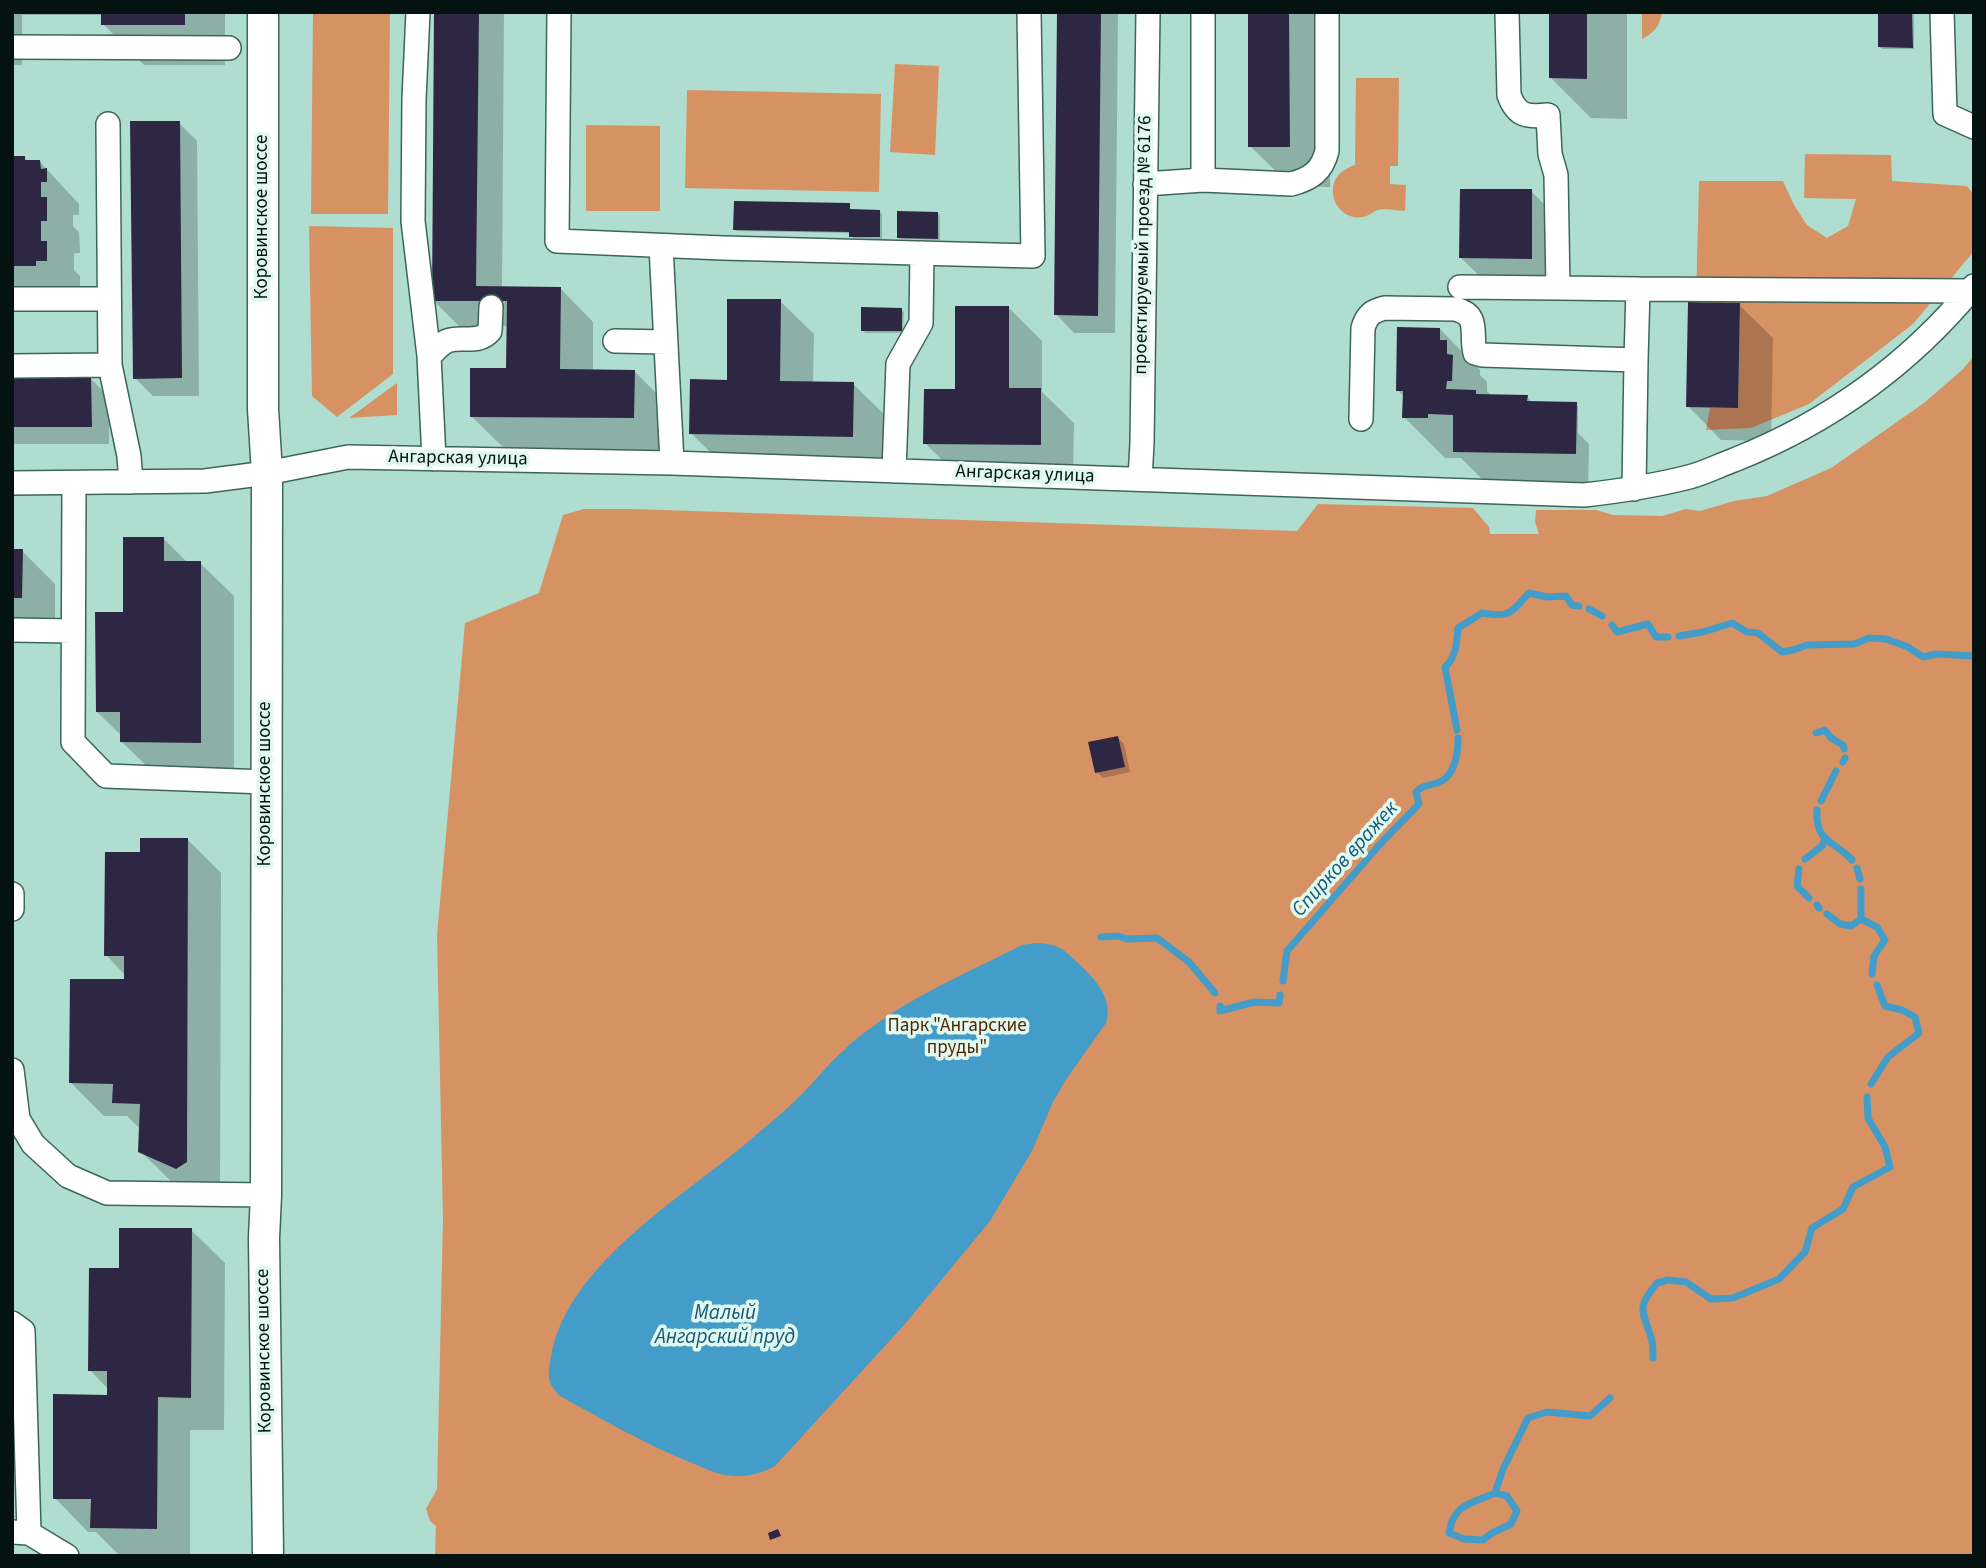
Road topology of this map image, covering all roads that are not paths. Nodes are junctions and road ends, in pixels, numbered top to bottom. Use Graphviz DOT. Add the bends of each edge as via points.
graph roads {
  1 [pos="263,12"];
  2 [pos="418,12"];
  3 [pos="559,12"];
  4 [pos="1029,12"];
  5 [pos="1147,12"];
  6 [pos="1203,12"];
  7 [pos="1327,12"];
  8 [pos="1507,12"];
  9 [pos="1942,12"];
  10 [pos="12,47"];
  11 [pos="229,48"];
  12 [pos="108,124"];
  13 [pos="1974,127"];
  14 [pos="1203,180"];
  15 [pos="1145,184"];
  16 [pos="661,246"];
  17 [pos="922,253"];
  18 [pos="1460,287"];
  19 [pos="1558,288"];
  20 [pos="1971,288"];
  21 [pos="1638,289"];
  22 [pos="12,299"];
  23 [pos="109,299"];
  24 [pos="491,307"];
  25 [pos="615,341"];
  26 [pos="666,342"];
  27 [pos="429,356"];
  28 [pos="1636,360"];
  29 [pos="110,365"];
  30 [pos="12,366"];
  31 [pos="1361,419"];
  32 [pos="435,459"];
  33 [pos="671,463"];
  34 [pos="894,471"];
  35 [pos="267,473"];
  36 [pos="1140,479"];
  37 [pos="131,482"];
  38 [pos="12,483"];
  39 [pos="74,483"];
  40 [pos="1634,489"];
  41 [pos="12,630"];
  42 [pos="73,631"];
  43 [pos="266,782"];
  44 [pos="12,894"];
  45 [pos="12,909"];
  46 [pos="12,1070"];
  47 [pos="266,1195"];
  48 [pos="12,1323"];
  49 [pos="21,1532"];
  50 [pos="67,1556"];
  51 [pos="268,1556"];
  1 -- 35 [label="main road, Коровинское шоссе"];
  2 -- 27 [label="street" via="413,220"];
  3 -- 16 [label="street" via="557,241"];
  4 -- 17 [label="street" via="1033,256"];
  5 -- 15 [label="street, проектируемый проезд № 6176"];
  6 -- 14 [label="street"];
  7 -- 14 [label="street" via="1328,151 1317,173 1291,184"];
  8 -- 19 [label="street" via="1512,106 1530,117 1548,115 1556,175"];
  9 -- 13 [label="street" via="1945,114"];
  10 -- 11 [label="street"];
  12 -- 23 [label="street"];
  14 -- 15 [label="street"];
  15 -- 36 [label="street, проектируемый проезд № 6176"];
  16 -- 17 [label="street"];
  16 -- 26 [label="street"];
  17 -- 34 [label="street" via="921,323 898,364"];
  18 -- 19 [label="street"];
  19 -- 21 [label="street"];
  20 -- 21 [label="street"];
  20 -- 40 [label="street, Ангарская улица" via="1903,359 1807,427 1692,476"];
  21 -- 28 [label="street"];
  22 -- 23 [label="street"];
  23 -- 29 [label="street"];
  24 -- 27 [label="street" via="486,336 447,341"];
  25 -- 26 [label="street"];
  26 -- 33 [label="street"];
  27 -- 32 [label="street"];
  28 -- 31 [label="street" via="1482,355 1475,353 1473,324 1464,311 1375,310 1366,317 1363,328"];
  28 -- 40 [label="street"];
  29 -- 30 [label="street"];
  29 -- 37 [label="street"];
  32 -- 33 [label="street, Ангарская улица"];
  32 -- 35 [label="street, Ангарская улица" via="348,457"];
  33 -- 34 [label="street, Ангарская улица"];
  34 -- 36 [label="street, Ангарская улица"];
  35 -- 37 [label="street, Ангарская улица" via="205,481"];
  35 -- 43 [label="main road, Коровинское шоссе"];
  36 -- 40 [label="street, Ангарская улица" via="1584,495"];
  37 -- 39 [label="street, Ангарская улица"];
  38 -- 39 [label="street, Ангарская улица"];
  39 -- 42 [label="street"];
  41 -- 42 [label="street"];
  42 -- 43 [label="street" via="73,742 106,776"];
  43 -- 47 [label="main road, Коровинское шоссе"];
  44 -- 45 [label="street"];
  46 -- 47 [label="street" via="18,1119 33,1144 68,1175 107,1193"];
  47 -- 51 [label="main road, Коровинское шоссе"];
  48 -- 49 [label="street" via="23,1331"];
  49 -- 50 [label="street"];
}
